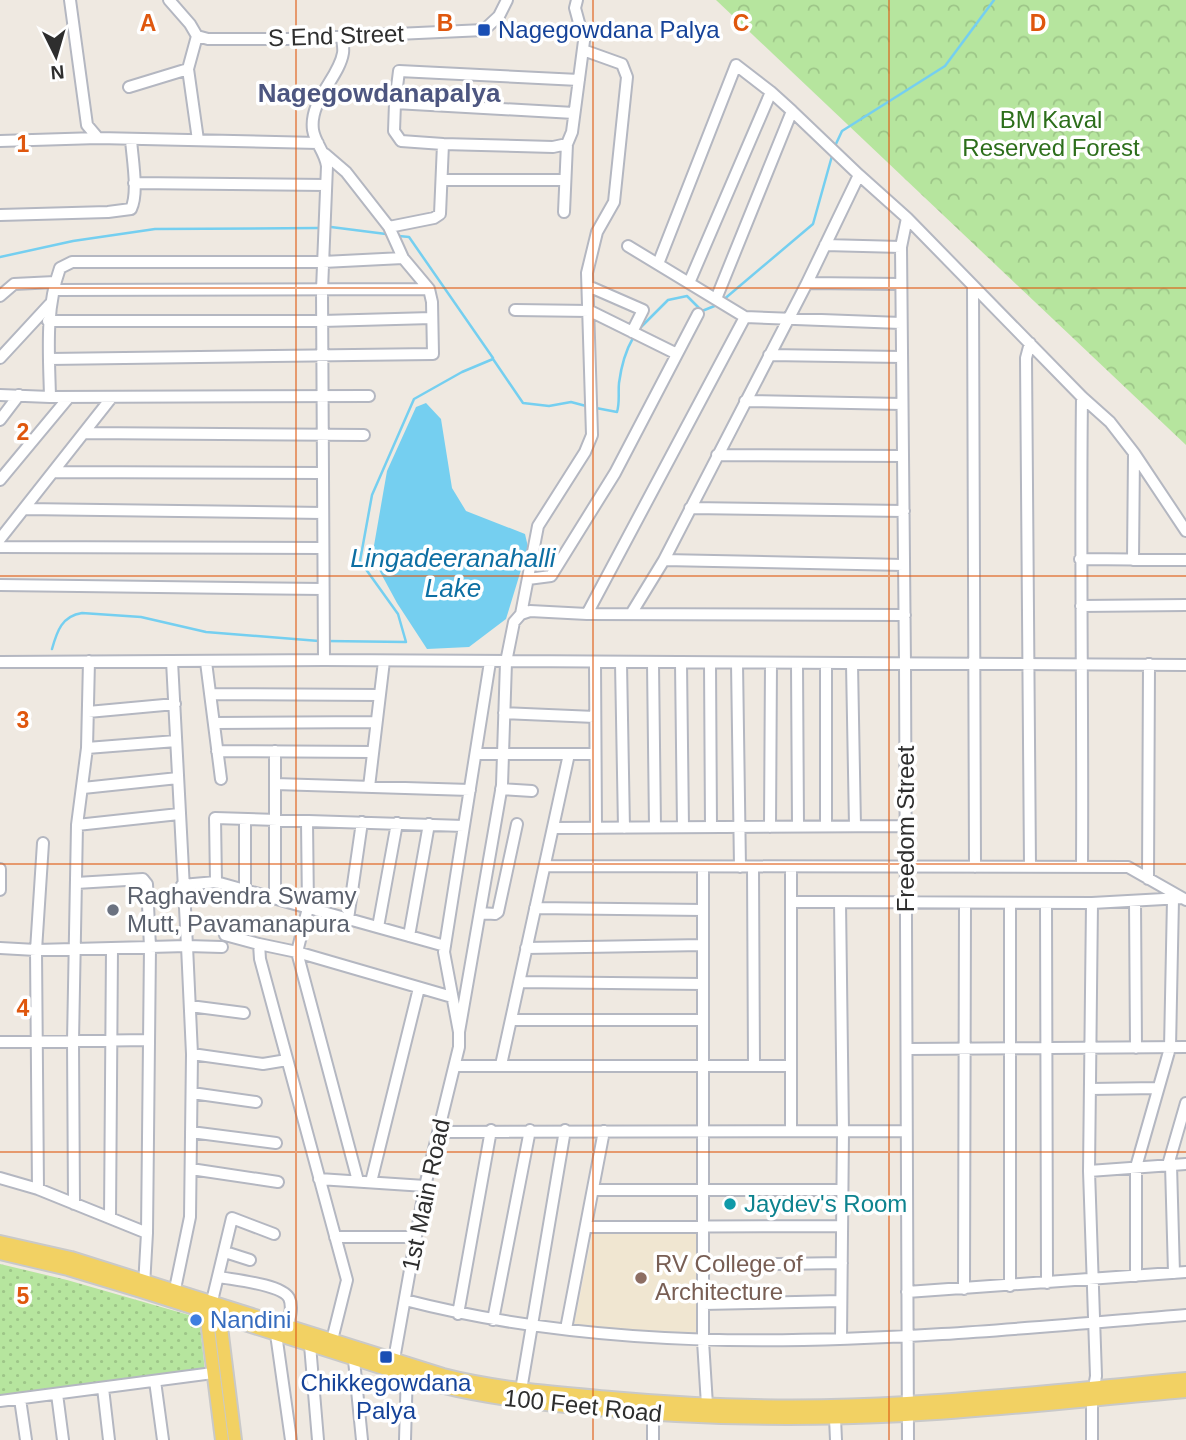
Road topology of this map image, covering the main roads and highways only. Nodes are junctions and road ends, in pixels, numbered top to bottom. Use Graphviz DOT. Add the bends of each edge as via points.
graph roads {
  1 [pos="0,1242"];
  2 [pos="0,1253"];
  3 [pos="144,1286"];
  4 [pos="212,1306"];
  5 [pos="400,1367"];
  6 [pos="1186,1379"];
  7 [pos="1186,1391"];
  8 [pos="1094,1393"];
  9 [pos="907,1409"];
  10 [pos="222,1440"];
  11 [pos="235,1440"];
  1 -- 3 [label="main road, 100 Feet Road" via="71,1258"];
  2 -- 3 [label="main road, 100 Feet Road"];
  3 -- 4 [label="main road, 100 Feet Road"];
  3 -- 4 [label="main road, 100 Feet Road" via="174,1289"];
  4 -- 5 [label="main road, 100 Feet Road" via="332,1340"];
  4 -- 5 [label="main road, 100 Feet Road" via="354,1360"];
  4 -- 10 [label="main road" via="212,1374"];
  4 -- 11 [label="main road"];
  5 -- 9 [label="main road, 100 Feet Road" via="521,1390 707,1405"];
  5 -- 9 [label="main road, 100 Feet Road" via="485,1396 653,1415 835,1418"];
  6 -- 8 [label="main road, 100 Feet Road"];
  7 -- 8 [label="main road, 100 Feet Road"];
  8 -- 9 [label="main road, 100 Feet Road"];
}
